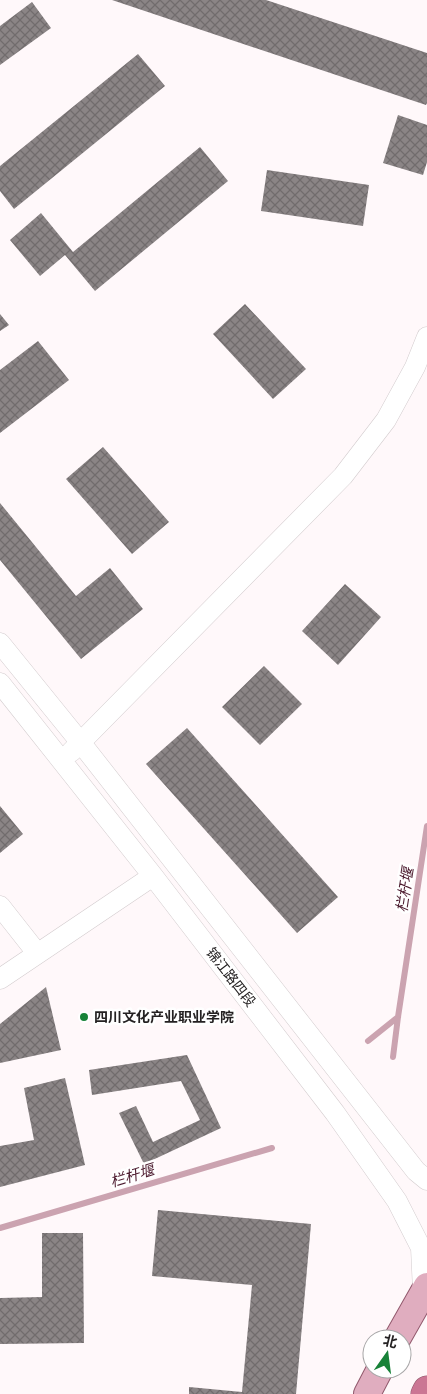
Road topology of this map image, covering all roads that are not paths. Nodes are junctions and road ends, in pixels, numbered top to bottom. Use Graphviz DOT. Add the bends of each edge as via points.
graph roads {
  1 [pos="427,337"];
  2 [pos="0,643"];
  3 [pos="0,683"];
  4 [pos="81,744"];
  5 [pos="63,760"];
  6 [pos="153,876"];
  7 [pos="0,906"];
  8 [pos="37,953"];
  9 [pos="0,979"];
  10 [pos="427,1180"];
  11 [pos="425,1289"];
  12 [pos="403,1329"];
  13 [pos="375,1379"];
  14 [pos="427,1390"];
  15 [pos="367,1394"];
  16 [pos="425,1394"];
  1 -- 4 [label="street" via="415,367 386,420 343,476"];
  2 -- 4 [label="street, 锦江路四段"];
  3 -- 5 [label="street, 锦江路四段"];
  4 -- 5 [label="street"];
  4 -- 10 [label="street, 锦江路四段" via="416,1172"];
  5 -- 6 [label="street, 锦江路四段"];
  6 -- 8 [label="street"];
  6 -- 11 [label="street, 锦江路四段" via="335,1113 397,1201 421,1248"];
  7 -- 8 [label="street"];
  8 -- 9 [label="street"];
  11 -- 12 [label="main road"];
  13 -- 15 [label="main road"];
  14 -- 16 [label="highway"];
}
